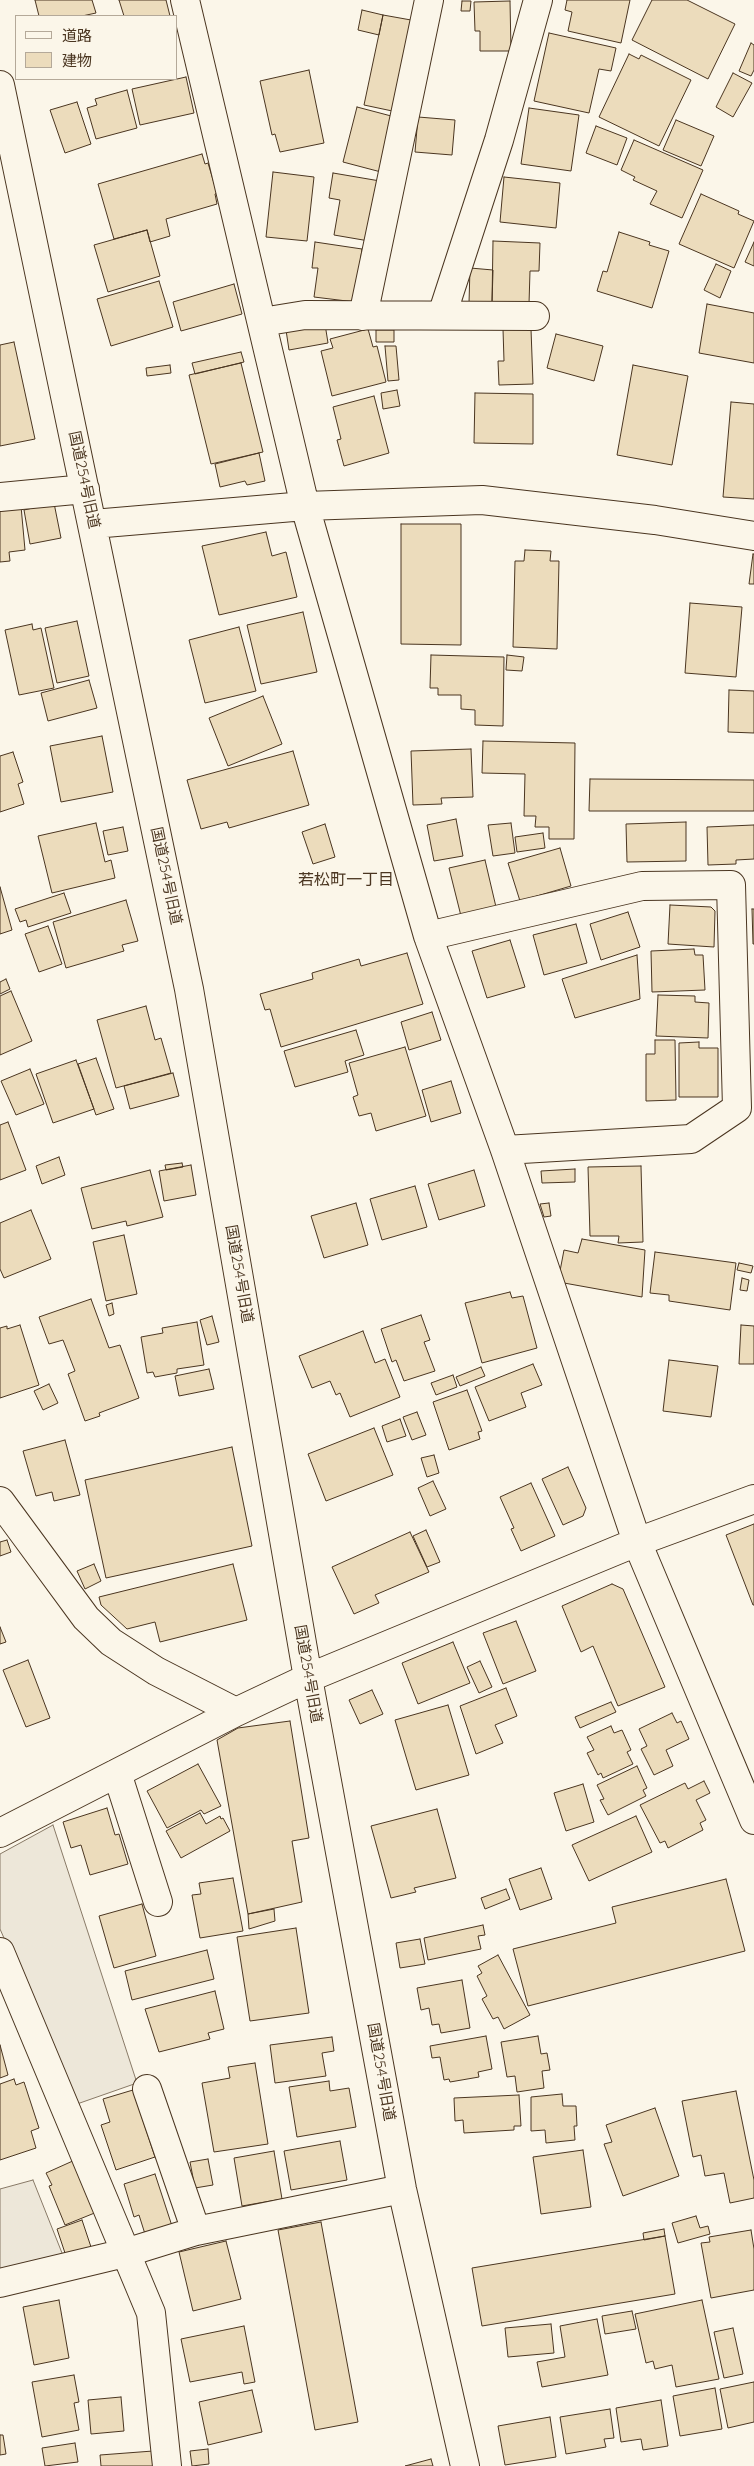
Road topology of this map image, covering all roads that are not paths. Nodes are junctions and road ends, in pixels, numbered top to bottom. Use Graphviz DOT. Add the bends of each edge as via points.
graph roads {
  1 [pos="185,0"];
  2 [pos="430,0"];
  3 [pos="538,0"];
  4 [pos="0,85"];
  5 [pos="442,315"];
  6 [pos="363,316"];
  7 [pos="535,316"];
  8 [pos="262,322"];
  9 [pos="86,489"];
  10 [pos="0,497"];
  11 [pos="305,506"];
  12 [pos="93,524"];
  13 [pos="754,536"];
  14 [pos="428,936"];
  15 [pos="505,1150"];
  16 [pos="754,1499"];
  17 [pos="0,1502"];
  18 [pos="637,1542"];
  19 [pos="308,1678"];
  20 [pos="236,1712"];
  21 [pos="117,1773"];
  22 [pos="754,1820"];
  23 [pos="0,1833"];
  24 [pos="158,1902"];
  25 [pos="0,1952"];
  26 [pos="147,2088"];
  27 [pos="402,2189"];
  28 [pos="196,2231"];
  29 [pos="125,2253"];
  30 [pos="0,2283"];
  31 [pos="167,2466"];
  32 [pos="465,2466"];
  1 -- 8 [label="street"];
  2 -- 6 [label="street"];
  3 -- 5 [label="street" via="499,140"];
  4 -- 9 [label="street, 国道254号旧道"];
  5 -- 6 [label="street"];
  5 -- 7 [label="street"];
  6 -- 8 [label="street" via="305,315"];
  8 -- 11 [label="street"];
  9 -- 10 [label="street"];
  9 -- 12 [label="street, 国道254号旧道"];
  11 -- 12 [label="street"];
  11 -- 13 [label="street" via="482,500 655,520"];
  11 -- 14 [label="street"];
  12 -- 19 [label="street, 国道254号旧道" via="190,989"];
  14 -- 15 [label="street"];
  14 -- 15 [label="street" via="642,886 731,885 737,1108 691,1139"];
  15 -- 18 [label="street"];
  16 -- 18 [label="street"];
  17 -- 20 [label="street" via="86,1618 111,1642 156,1671"];
  18 -- 19 [label="street"];
  18 -- 22 [label="street"];
  19 -- 20 [label="street"];
  19 -- 27 [label="street, 国道254号旧道"];
  20 -- 21 [label="street"];
  21 -- 23 [label="street"];
  21 -- 24 [label="street"];
  25 -- 29 [label="street"];
  26 -- 28 [label="street"];
  27 -- 28 [label="street"];
  27 -- 32 [label="street, 国道254号旧道"];
  28 -- 29 [label="street"];
  29 -- 30 [label="street"];
  29 -- 31 [label="street" via="151,2313"];
}
